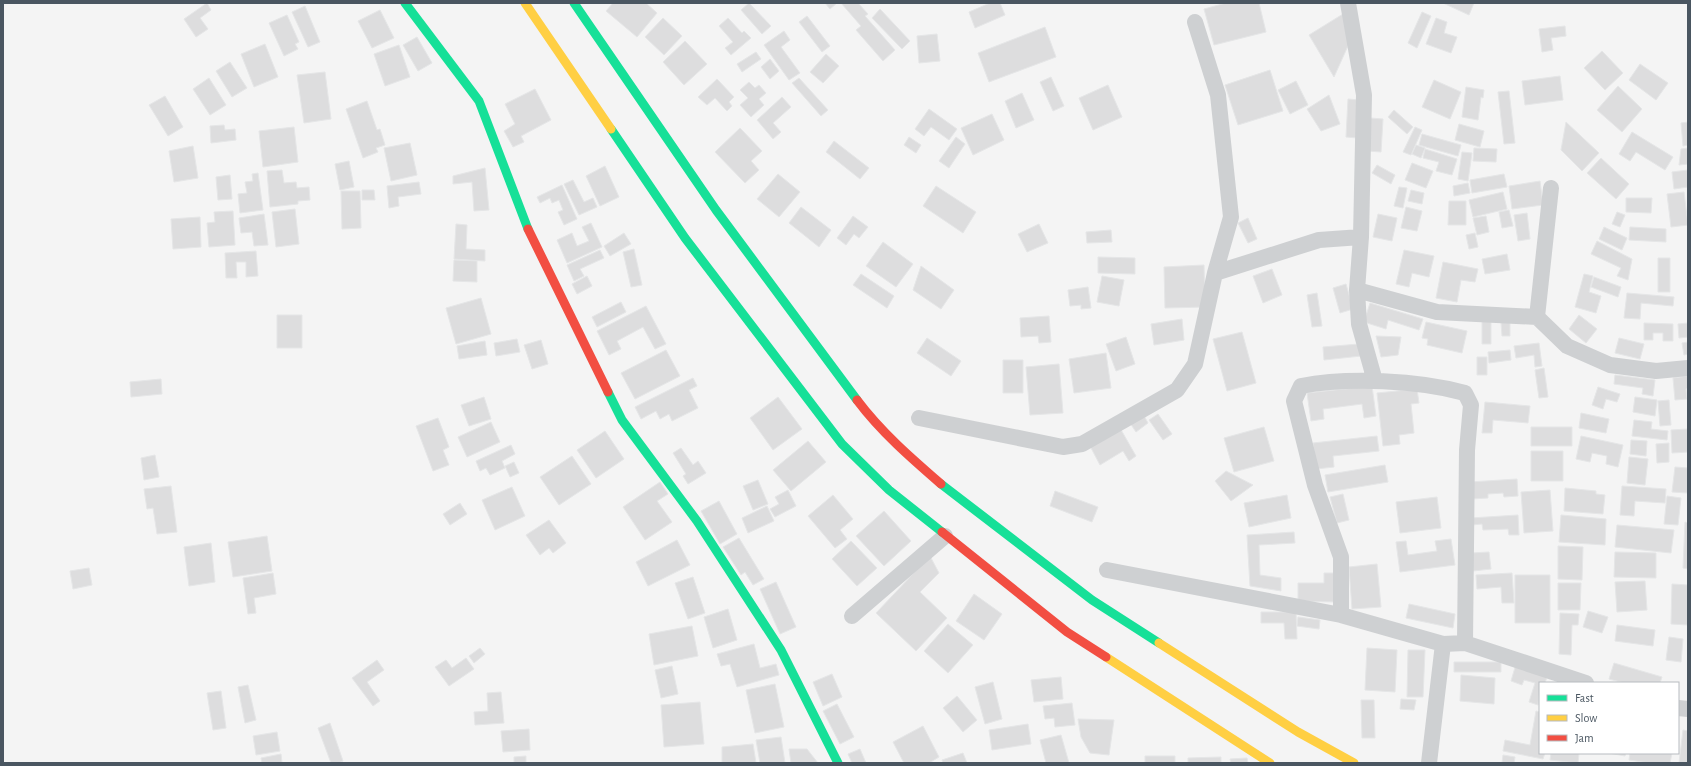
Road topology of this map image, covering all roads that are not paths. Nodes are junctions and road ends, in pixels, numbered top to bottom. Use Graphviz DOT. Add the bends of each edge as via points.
graph roads {
  1 [pos="405,3"];
  2 [pos="525,3"];
  3 [pos="574,3"];
  4 [pos="1348,3"];
  5 [pos="1195,22"];
  6 [pos="1551,188"];
  7 [pos="1361,237"];
  8 [pos="1215,273"];
  9 [pos="1357,290"];
  10 [pos="1537,317"];
  11 [pos="1688,368"];
  12 [pos="1375,381"];
  13 [pos="919,418"];
  14 [pos="945,536"];
  15 [pos="1107,570"];
  16 [pos="1341,615"];
  17 [pos="852,616"];
  18 [pos="1465,643"];
  19 [pos="1443,644"];
  20 [pos="1583,682"];
  21 [pos="838,763"];
  22 [pos="1270,763"];
  23 [pos="1354,763"];
  24 [pos="1429,763"];
  1 -- 21 [label="main road" via="479,101 533,242 622,420 697,521 781,650"];
  2 -- 14 [label="main road" via="685,238 842,444 889,490"];
  3 -- 23 [label="main road" via="720,217 870,416 914,461 1092,600 1298,732"];
  4 -- 7 [label="street" via="1364,95"];
  5 -- 8 [label="street" via="1218,95 1231,217"];
  6 -- 10 [label="street"];
  7 -- 8 [label="street" via="1319,240"];
  7 -- 9 [label="street"];
  8 -- 13 [label="street" via="1195,364 1177,390 1082,444 1063,447"];
  9 -- 10 [label="street" via="1437,312"];
  9 -- 12 [label="street" via="1359,324"];
  10 -- 11 [label="street" via="1567,346 1610,365 1656,371"];
  12 -- 16 [label="street" via="1301,386 1294,401 1315,485 1341,557"];
  12 -- 18 [label="street" via="1465,393 1471,405 1467,450"];
  14 -- 17 [label="street"];
  14 -- 22 [label="main road" via="1067,632"];
  15 -- 16 [label="street"];
  16 -- 19 [label="street"];
  18 -- 19 [label="street"];
  18 -- 20 [label="street"];
  19 -- 24 [label="street"];
}
